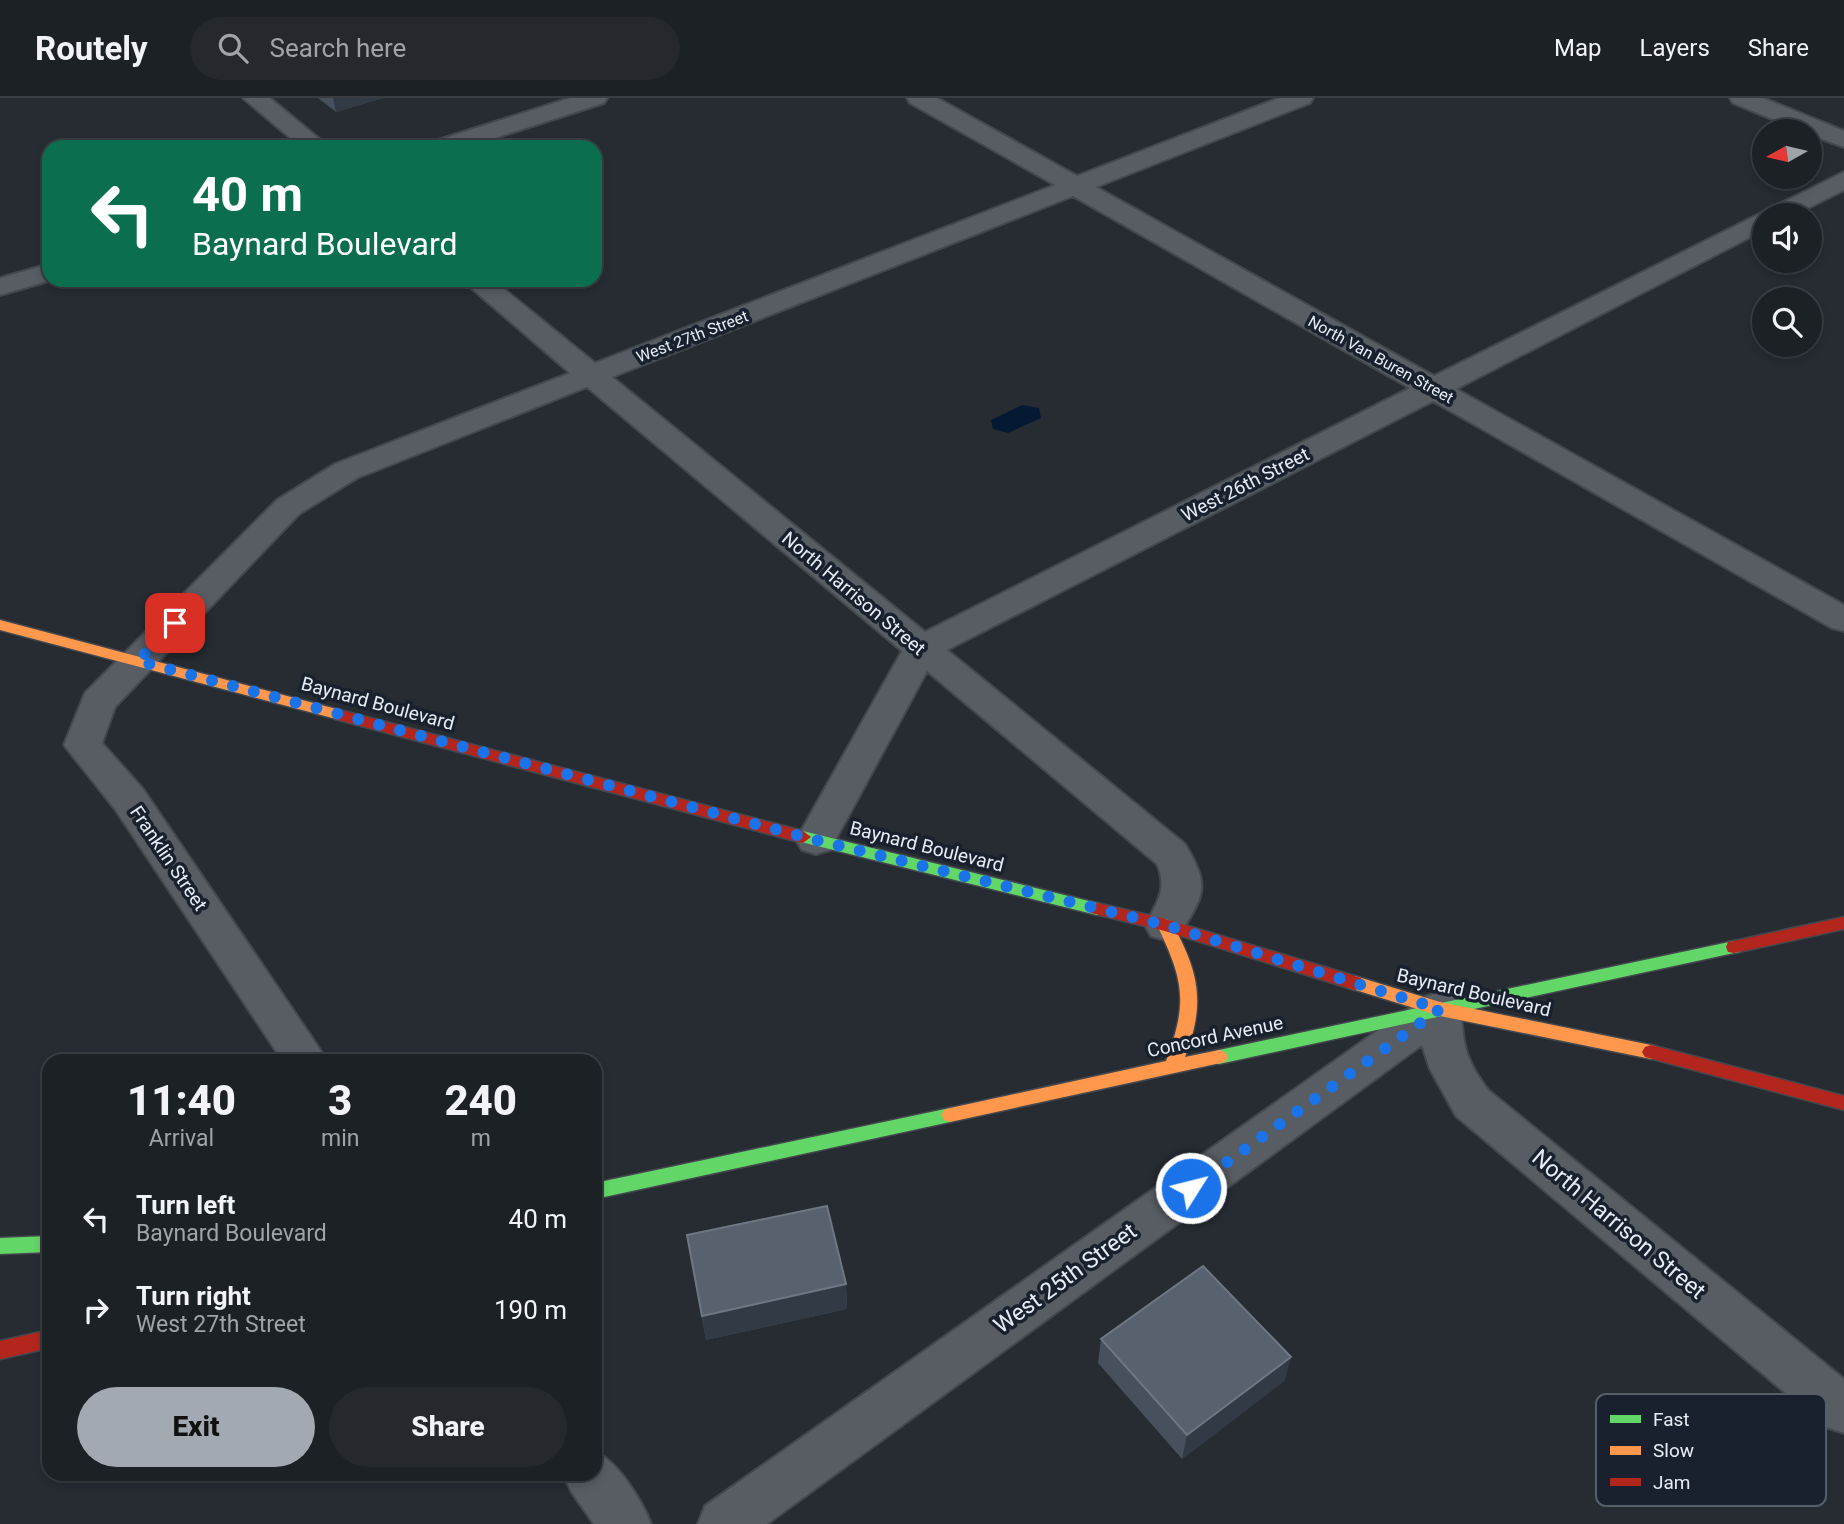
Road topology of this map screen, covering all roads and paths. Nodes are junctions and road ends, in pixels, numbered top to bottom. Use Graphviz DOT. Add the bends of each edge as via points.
graph roads {
  1 [pos="255,98"];
  2 [pos="595,98"];
  3 [pos="919,98"];
  4 [pos="1301,98"];
  5 [pos="1742,98"];
  6 [pos="307,140"];
  7 [pos="463,140"];
  8 [pos="1844,140"];
  9 [pos="1844,180"];
  10 [pos="1075,187"];
  11 [pos="1798,203"];
  12 [pos="1752,226"];
  13 [pos="42,274"];
  14 [pos="0,287"];
  15 [pos="484,287"];
  16 [pos="591,376"];
  17 [pos="1433,389"];
  18 [pos="1844,620"];
  19 [pos="0,625"];
  20 [pos="921,649"];
  21 [pos="138,661"];
  22 [pos="816,840"];
  23 [pos="1844,923"];
  24 [pos="1165,925"];
  25 [pos="1440,1009"];
  26 [pos="301,1054"];
  27 [pos="1173,1066"];
  28 [pos="1844,1103"];
  29 [pos="602,1189"];
  30 [pos="42,1244"];
  31 [pos="0,1246"];
  32 [pos="42,1341"];
  33 [pos="0,1350"];
  34 [pos="1825,1394"];
  35 [pos="1826,1395"];
  36 [pos="1844,1410"];
  37 [pos="595,1481"];
  38 [pos="625,1524"];
  39 [pos="723,1524"];
  1 -- 6 [label="street"];
  2 -- 7 [label="street"];
  3 -- 10 [label="street, North Van Buren Street"];
  4 -- 10 [label="street, West 27th Street"];
  5 -- 8 [label="street"];
  9 -- 11 [label="street"];
  10 -- 16 [label="street, West 27th Street"];
  10 -- 17 [label="street, North Van Buren Street"];
  12 -- 17 [label="street, West 26th Street"];
  13 -- 14 [label="street"];
  15 -- 16 [label="street, North Harrison Street"];
  16 -- 20 [label="street, North Harrison Street"];
  16 -- 21 [label="street, West 27th Street" via="346,471 314,489 288,507"];
  17 -- 18 [label="street, North Van Buren Street"];
  17 -- 20 [label="street, West 26th Street"];
  19 -- 21 [label="main road, Baynard Boulevard"];
  20 -- 22 [label="street"];
  20 -- 24 [label="street, North Harrison Street" via="1171,854 1185,886"];
  21 -- 22 [label="main road, Baynard Boulevard"];
  21 -- 26 [label="street, Franklin Street" via="98,702 83,745 130,799"];
  22 -- 24 [label="main road, Baynard Boulevard"];
  23 -- 25 [label="main road, Concord Avenue"];
  24 -- 25 [label="main road, Baynard Boulevard"];
  24 -- 27 [label="main road" via="1186,965 1190,988 1191,1015"];
  25 -- 27 [label="main road, Concord Avenue"];
  25 -- 28 [label="main road, Baynard Boulevard" via="1659,1054"];
  25 -- 34 [label="street, North Harrison Street" via="1440,1038 1452,1073 1472,1103"];
  25 -- 39 [label="street, West 25th Street"];
  27 -- 29 [label="main road, Concord Avenue"];
  30 -- 31 [label="main road"];
  32 -- 33 [label="main road"];
  35 -- 36 [label="street, North Harrison Street"];
  37 -- 38 [label="street"];
}
